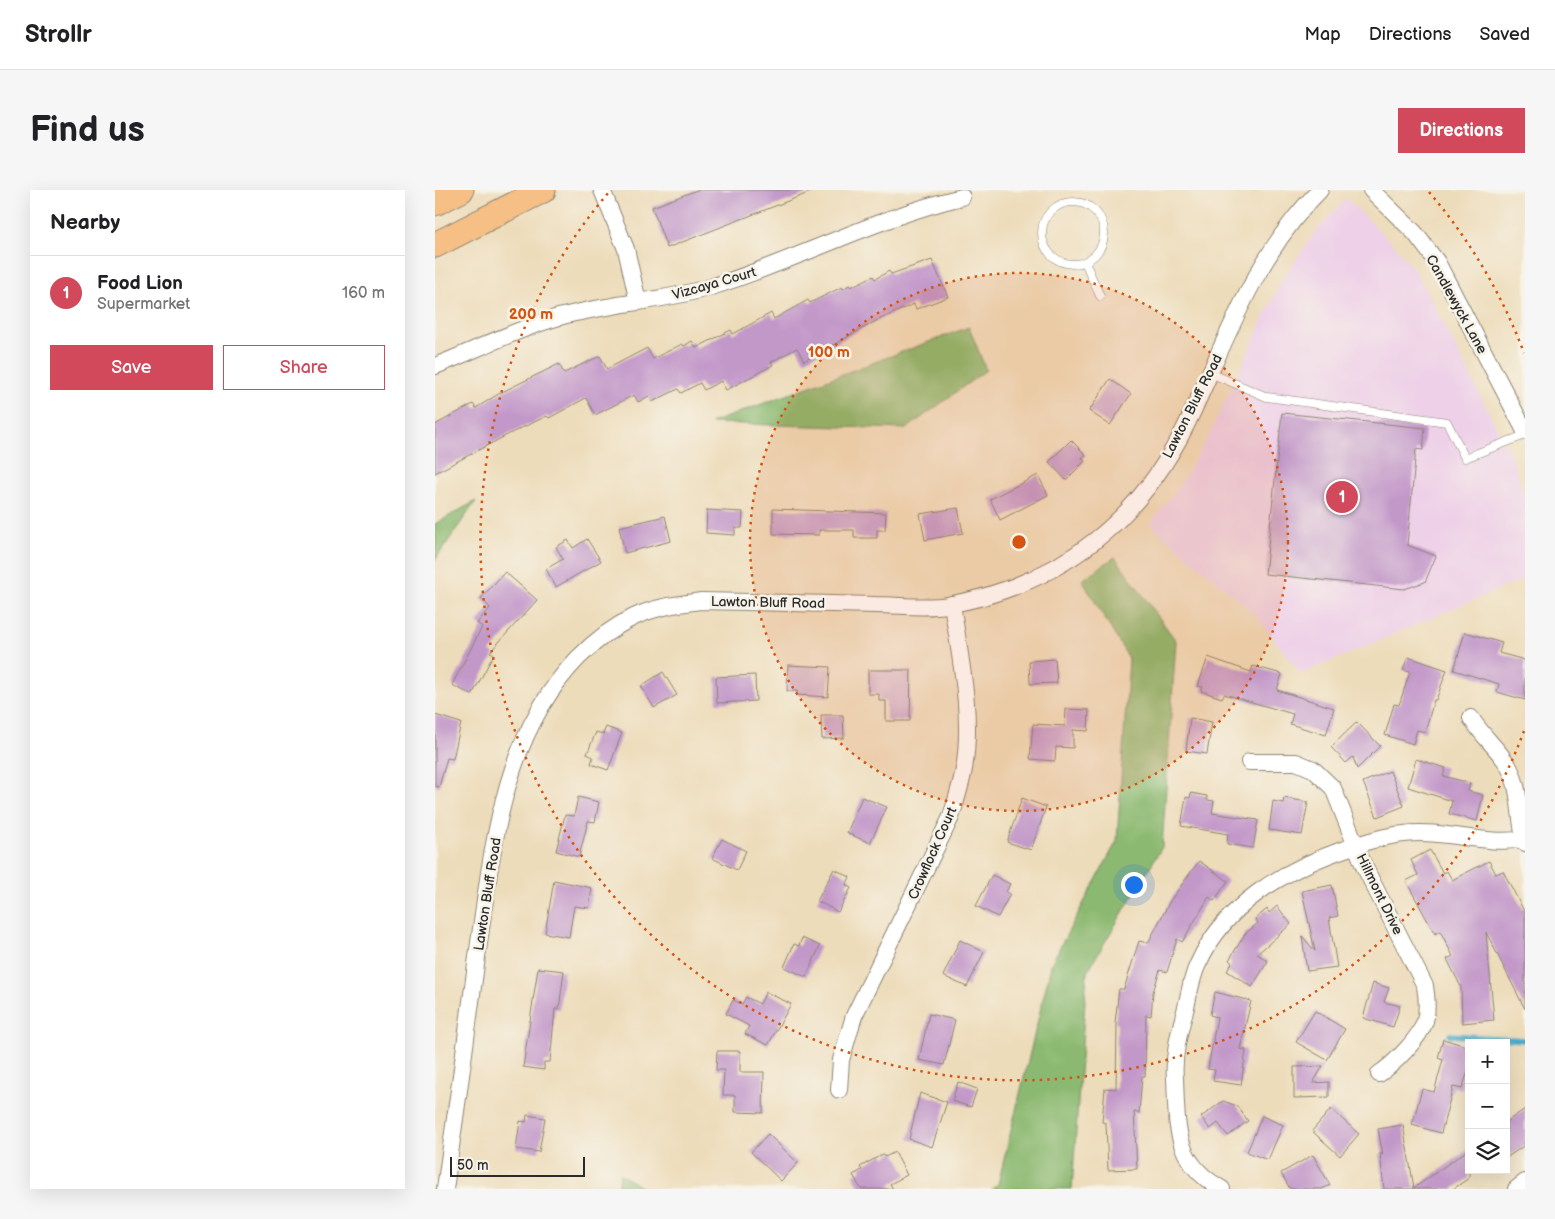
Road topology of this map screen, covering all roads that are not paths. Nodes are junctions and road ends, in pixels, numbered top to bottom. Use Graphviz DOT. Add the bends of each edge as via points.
graph roads {
  1 [pos="461,190"];
  2 [pos="543,190"];
  3 [pos="602,190"];
  4 [pos="1320,190"];
  5 [pos="1371,190"];
  6 [pos="961,197"];
  7 [pos="435,203"];
  8 [pos="435,245"];
  9 [pos="1085,262"];
  10 [pos="1100,296"];
  11 [pos="638,302"];
  12 [pos="435,366"];
  13 [pos="1210,373"];
  14 [pos="1525,433"];
  15 [pos="952,604"];
  16 [pos="1471,718"];
  17 [pos="1249,762"];
  18 [pos="1525,840"];
  19 [pos="1357,845"];
  20 [pos="1379,1074"];
  21 [pos="839,1090"];
  22 [pos="1525,1182"];
  23 [pos="445,1189"];
  24 [pos="1222,1189"];
  25 [pos="1516,1189"];
  1 -- 7 [label="main road"];
  2 -- 8 [label="main road"];
  3 -- 11 [label="street" via="625,249"];
  4 -- 13 [label="street, Lawton Bluff Road" via="1270,252 1247,292"];
  5 -- 14 [label="street, Candlewyck Lane" via="1415,233 1437,262"];
  6 -- 11 [label="street, Vizcaya Court" via="924,206 710,288"];
  9 -- 9 [label="lane" via="1065,264 1048,252 1043,243 1042,228 1048,214 1065,203 1081,204 1094,210 1104,228 1100,249"];
  9 -- 10 [label="lane"];
  11 -- 12 [label="street, Vizcaya Court" via="560,317 523,328"];
  13 -- 14 [label="lane" via="1267,397 1447,422 1465,458"];
  13 -- 15 [label="street, Lawton Bluff Road" via="1173,450 1144,495 1116,524 1051,570 1015,586"];
  15 -- 21 [label="street, Crowflock Court" via="963,678 966,727 961,785 951,817 854,1016 841,1060"];
  15 -- 23 [label="street, Lawton Bluff Road" via="701,600 673,605 631,618 606,632 560,677 521,744 492,851"];
  16 -- 18 [label="street" via="1513,776"];
  17 -- 19 [label="street, Hillmont Drive" via="1288,760 1313,769 1337,796"];
  18 -- 19 [label="street" via="1488,841 1406,834"];
  19 -- 20 [label="street, Hillmont Drive" via="1387,914 1418,969 1427,1003 1421,1030 1392,1065"];
  19 -- 24 [label="street" via="1310,862 1267,885 1218,931 1197,964 1177,1044 1174,1069 1176,1115 1179,1142 1189,1161"];
  22 -- 25 [label="street"];
}
